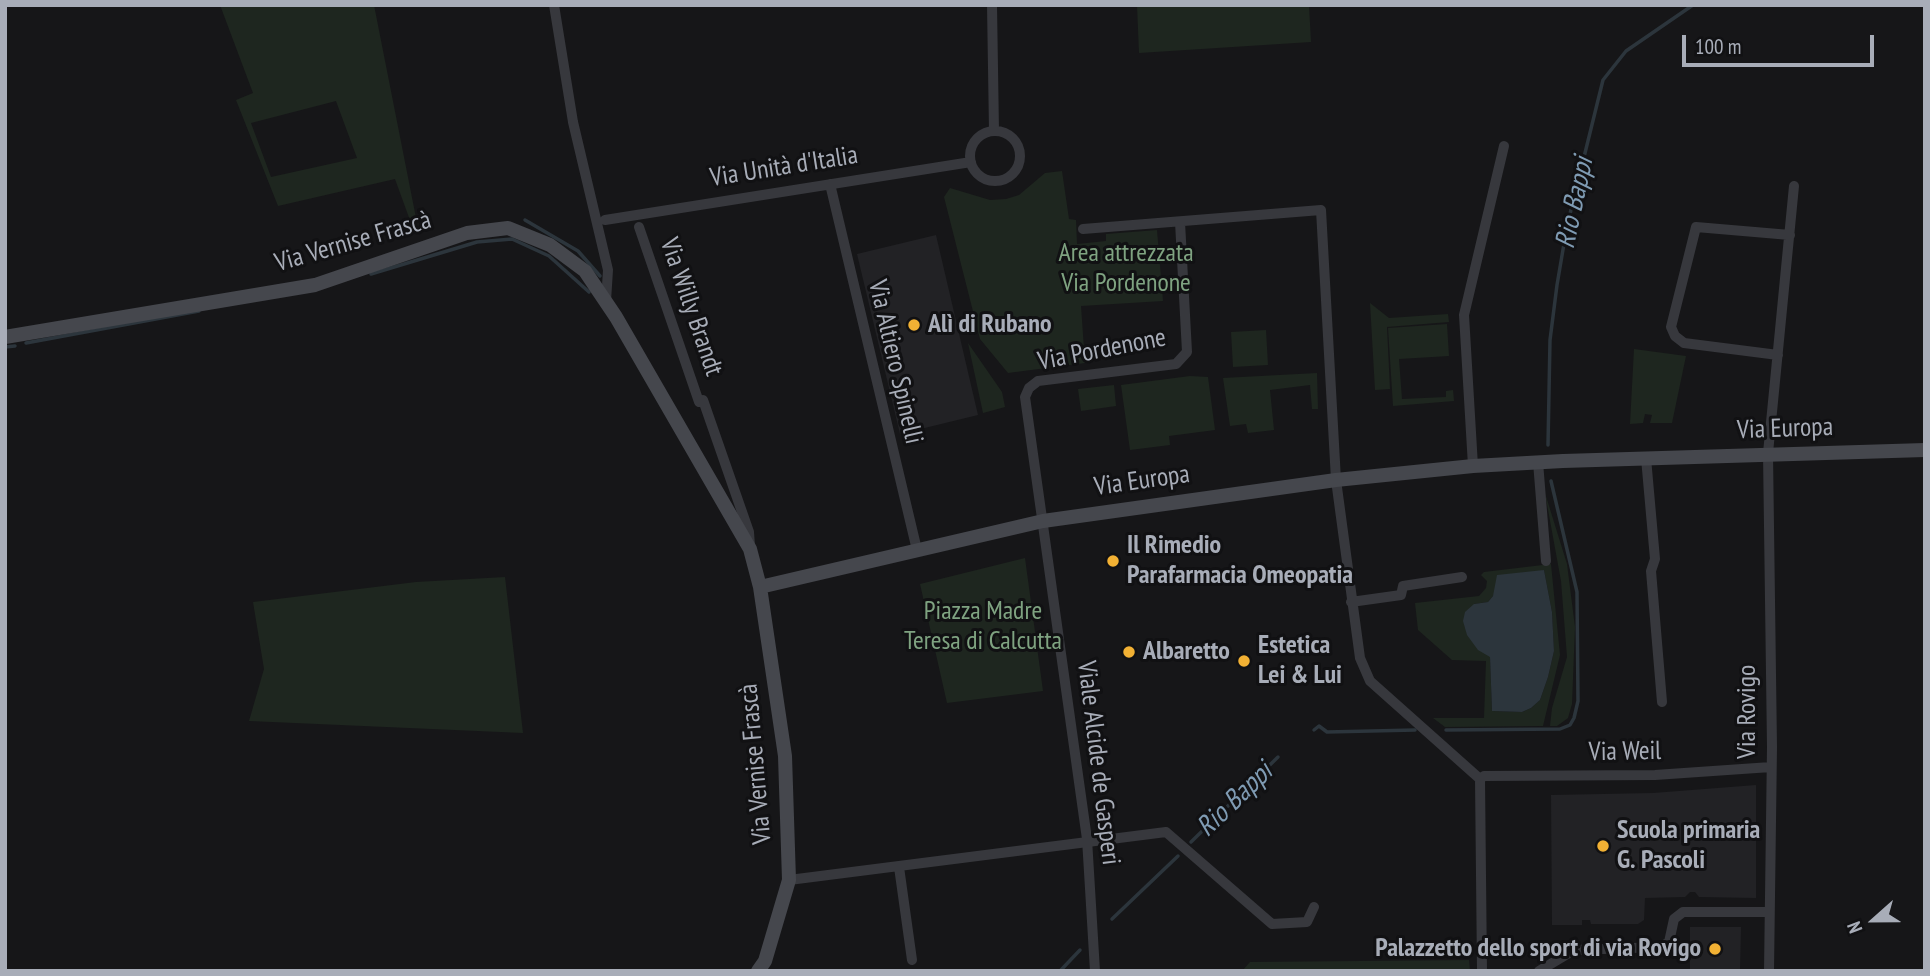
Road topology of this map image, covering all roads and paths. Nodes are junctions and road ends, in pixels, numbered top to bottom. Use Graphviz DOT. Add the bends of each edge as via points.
graph roads {
  1 [pos="554,5"];
  2 [pos="992,5"];
  3 [pos="994,131"];
  4 [pos="1504,146"];
  5 [pos="971,162"];
  6 [pos="830,184"];
  7 [pos="1794,186"];
  8 [pos="605,220"];
  9 [pos="1180,222"];
  10 [pos="639,228"];
  11 [pos="1083,229"];
  12 [pos="1790,235"];
  13 [pos="606,301"];
  14 [pos="5,337"];
  15 [pos="1778,355"];
  16 [pos="701,401"];
  17 [pos="1925,450"];
  18 [pos="1768,453"];
  19 [pos="1646,458"];
  20 [pos="1538,462"];
  21 [pos="1473,466"];
  22 [pos="1336,480"];
  23 [pos="1043,521"];
  24 [pos="750,549"];
  25 [pos="917,550"];
  26 [pos="1546,561"];
  27 [pos="1462,578"];
  28 [pos="760,587"];
  29 [pos="1351,602"];
  30 [pos="1662,702"];
  31 [pos="1771,767"];
  32 [pos="1480,779"];
  33 [pos="1087,839"];
  34 [pos="899,867"];
  35 [pos="789,880"];
  36 [pos="1314,907"];
  37 [pos="1769,912"];
  38 [pos="912,960"];
  39 [pos="758,971"];
  40 [pos="1095,971"];
  41 [pos="1482,971"];
  42 [pos="1539,971"];
  43 [pos="1769,971"];
  1 -- 13 [label="street" via="573,122 608,270"];
  2 -- 3 [label="street"];
  3 -- 5 [label="street" via="975,141"];
  3 -- 5 [label="street" via="1016,141 1020,153 1017,169 1004,180 987,180"];
  4 -- 21 [label="street" via="1464,315"];
  5 -- 6 [label="street, Via Unità d'Italia"];
  6 -- 8 [label="street, Via Unità d'Italia"];
  6 -- 25 [label="street, Via Altiero Spinelli"];
  7 -- 12 [label="street, Via Rovigo"];
  9 -- 11 [label="street"];
  9 -- 22 [label="street" via="1321,210"];
  9 -- 23 [label="street, Via Pordenone" via="1187,352 1176,364 1038,382 1029,388 1026,411"];
  10 -- 16 [label="street, Via Willy Brandt"];
  12 -- 15 [label="street, Via Rovigo"];
  12 -- 15 [label="street" via="1696,228 1671,327 1684,343"];
  13 -- 14 [label="street, Via Vernise Frascà" via="585,271 550,245 508,228 467,233 315,285"];
  13 -- 24 [label="street, Via Vernise Frascà"];
  15 -- 18 [label="street, Via Rovigo"];
  16 -- 24 [label="street, Via Vernise Frascà" via="749,532"];
  17 -- 18 [label="street, Via Europa"];
  18 -- 19 [label="street, Via Europa"];
  18 -- 31 [label="street, Via Rovigo"];
  19 -- 20 [label="street, Via Europa"];
  19 -- 30 [label="street"];
  20 -- 21 [label="street, Via Europa"];
  20 -- 26 [label="street"];
  21 -- 22 [label="street, Via Europa"];
  22 -- 23 [label="street, Via Europa"];
  22 -- 29 [label="street"];
  23 -- 25 [label="street, Via Europa"];
  23 -- 33 [label="street, Viale Alcide de Gasperi"];
  24 -- 28 [label="street, Via Vernise Frascà"];
  25 -- 28 [label="street, Via Europa"];
  27 -- 29 [label="street" via="1404,586 1401,595"];
  28 -- 35 [label="street, Via Vernise Frascà" via="785,756"];
  29 -- 32 [label="street" via="1363,670 1370,681"];
  31 -- 32 [label="street, Via Weil"];
  31 -- 37 [label="street, Via Rovigo"];
  32 -- 41 [label="street"];
  33 -- 34 [label="street"];
  33 -- 36 [label="street" via="1166,832 1272,924 1307,922"];
  33 -- 40 [label="street, Viale Alcide de Gasperi"];
  34 -- 35 [label="street"];
  34 -- 38 [label="street"];
  35 -- 39 [label="street, Via Vernise Frascà"];
  37 -- 42 [label="street" via="1683,912 1674,919 1669,942 1661,947 1574,950"];
  37 -- 43 [label="street, Via Rovigo"];
}
